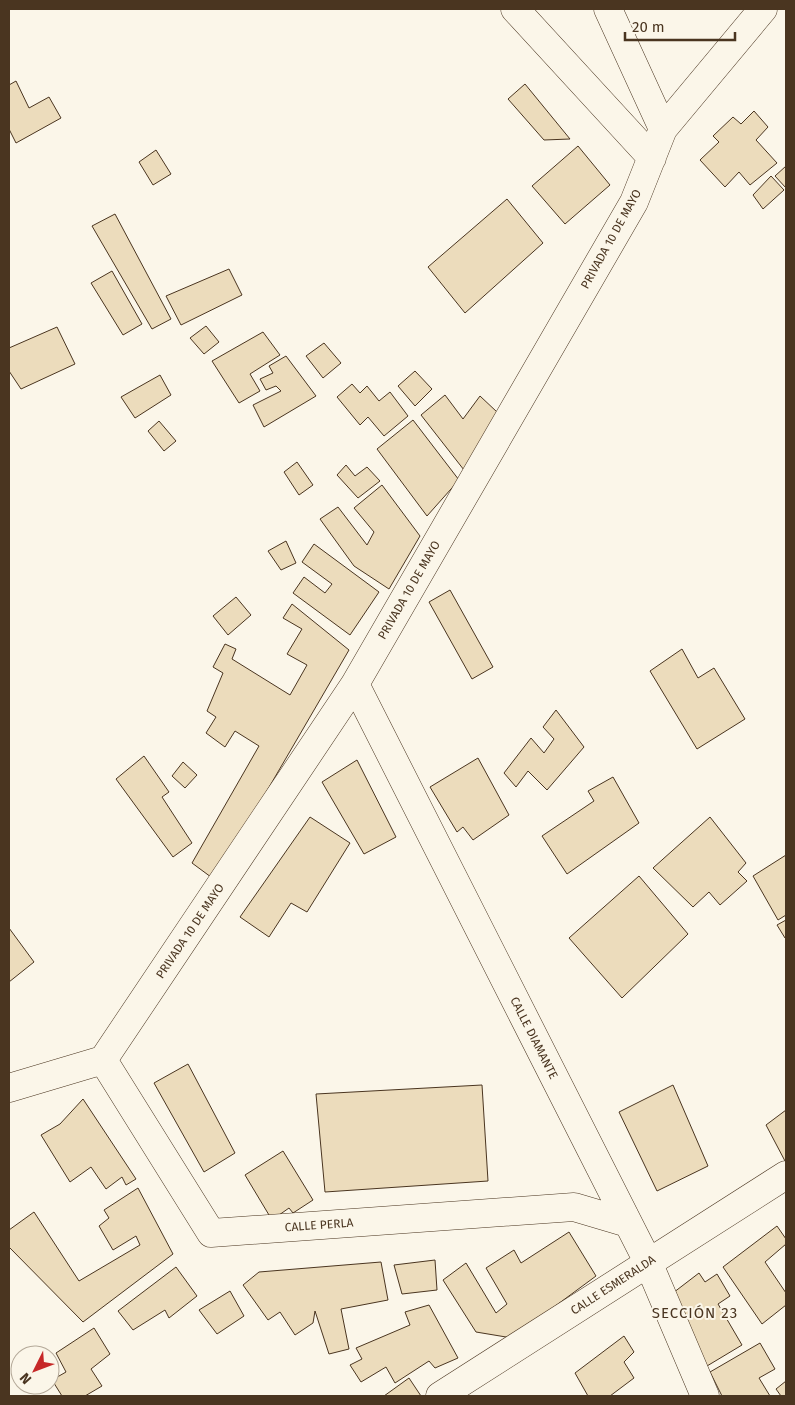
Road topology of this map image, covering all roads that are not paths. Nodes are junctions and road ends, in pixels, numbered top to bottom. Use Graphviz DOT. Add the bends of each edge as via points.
graph roads {
  1 [pos="515,9"];
  2 [pos="608,9"];
  3 [pos="764,9"];
  4 [pos="663,129"];
  5 [pos="652,158"];
  6 [pos="355,684"];
  7 [pos="103,1060"];
  8 [pos="9,1088"];
  9 [pos="786,1175"];
  10 [pos="628,1223"];
  11 [pos="648,1262"];
  12 [pos="440,1396"];
  13 [pos="705,1396"];
  1 -- 5 [label="street"];
  2 -- 4 [label="street"];
  3 -- 4 [label="street, PRIVADA 10 DE MAYO"];
  4 -- 5 [label="street, PRIVADA 10 DE MAYO"];
  5 -- 6 [label="street, PRIVADA 10 DE MAYO" via="634,202"];
  6 -- 7 [label="street, PRIVADA 10 DE MAYO"];
  6 -- 10 [label="street, CALLE DIAMANTE"];
  7 -- 8 [label="street"];
  7 -- 10 [label="street, CALLE PERLA" via="210,1233 574,1207"];
  9 -- 11 [label="street, CALLE ESMERALDA"];
  10 -- 11 [label="street, CALLE DIAMANTE"];
  11 -- 12 [label="street, CALLE ESMERALDA"];
  11 -- 13 [label="street, CALLE DIAMANTE"];
}
